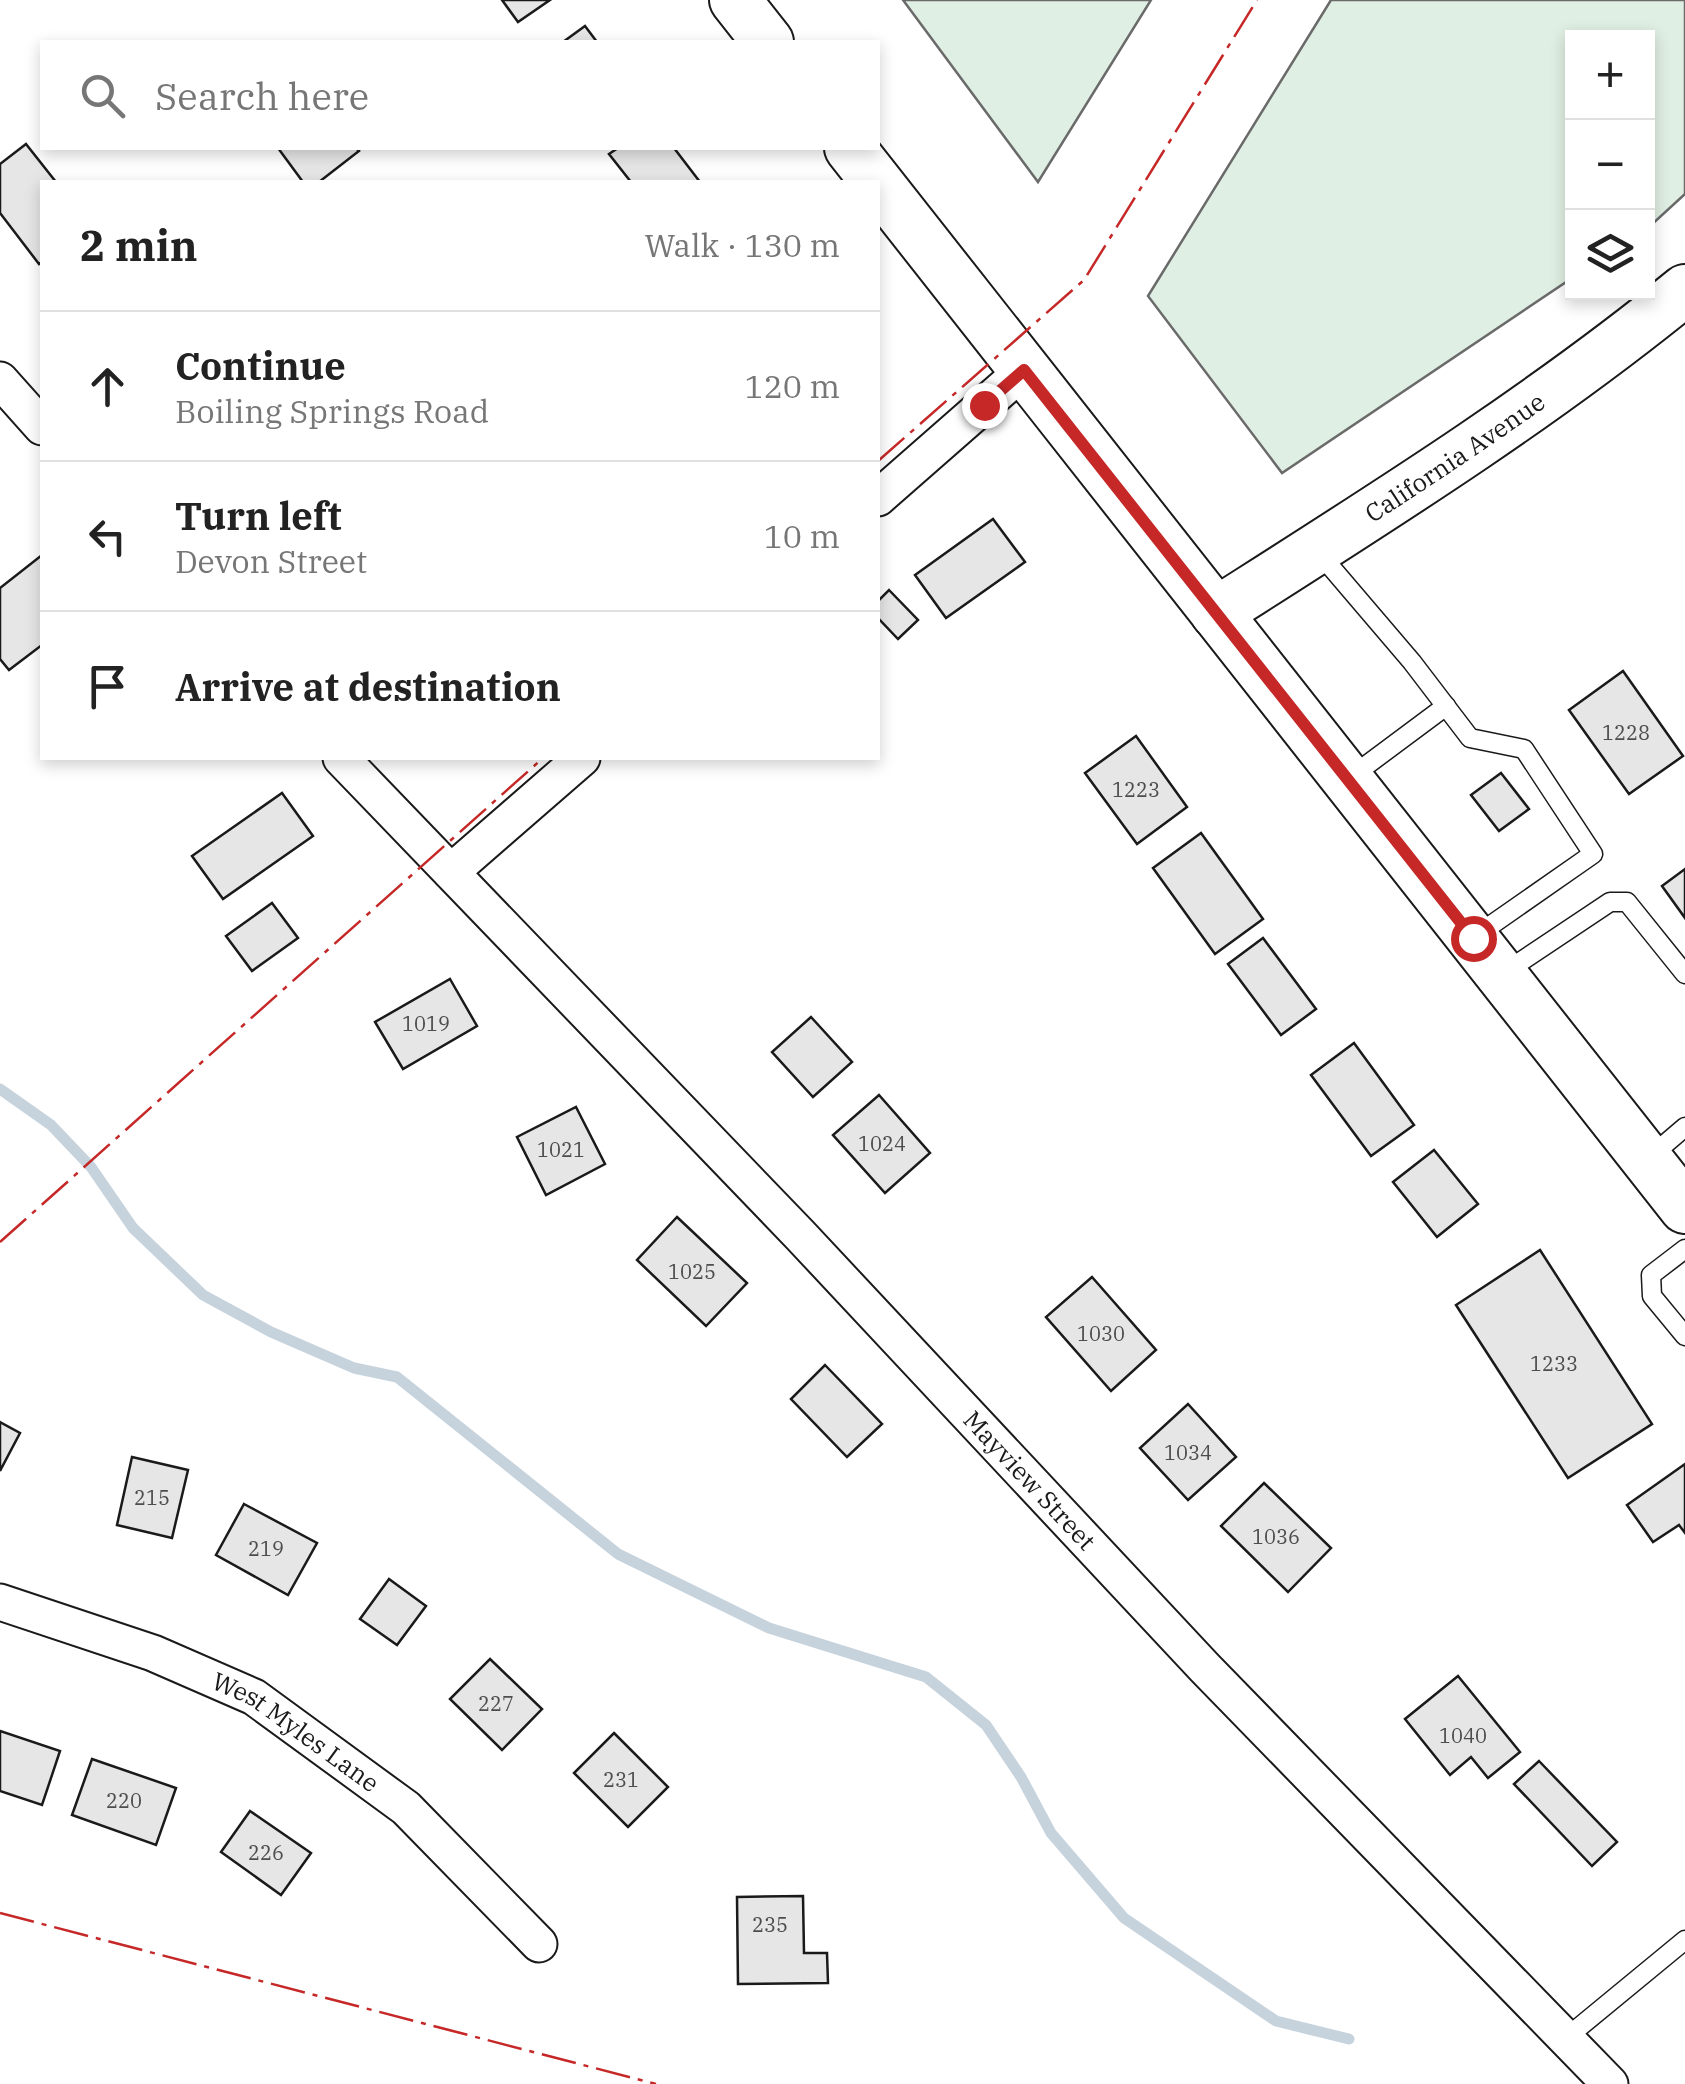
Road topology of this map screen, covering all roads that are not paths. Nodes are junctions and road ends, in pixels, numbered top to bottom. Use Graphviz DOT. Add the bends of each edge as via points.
graph roads {
  1 [pos="735,0"];
  2 [pos="766,40"];
  3 [pos="852,150"];
  4 [pos="875,180"];
  5 [pos="880,186"];
  6 [pos="1685,290"];
  7 [pos="1024,370"];
  8 [pos="0,380"];
  9 [pos="40,425"];
  10 [pos="880,496"];
  11 [pos="1316,549"];
  12 [pos="1216,613"];
  13 [pos="1446,706"];
  14 [pos="343,760"];
  15 [pos="580,760"];
  16 [pos="1348,780"];
  17 [pos="451,872"];
  18 [pos="1487,956"];
  19 [pos="1685,974"];
  20 [pos="1685,1128"];
  21 [pos="1646,1160"];
  22 [pos="1685,1208"];
  23 [pos="1685,1249"];
  24 [pos="1685,1336"];
  25 [pos="0,1602"];
  26 [pos="1685,1940"];
  27 [pos="540,1944"];
  28 [pos="1566,2038"];
  29 [pos="1610,2084"];
  1 -- 2 [label="main road"];
  3 -- 4 [label="main road"];
  5 -- 7 [label="main road"];
  6 -- 11 [label="main road, California Avenue" via="1586,369"];
  7 -- 10 [label="street"];
  7 -- 12 [label="main road"];
  8 -- 9 [label="street"];
  11 -- 12 [label="main road, California Avenue"];
  11 -- 13 [label="lane"];
  12 -- 16 [label="main road"];
  13 -- 16 [label="lane"];
  13 -- 18 [label="lane" via="1470,738 1524,749 1593,854"];
  14 -- 17 [label="street, Mayview Street"];
  15 -- 17 [label="street"];
  16 -- 18 [label="main road"];
  17 -- 28 [label="street, Mayview Street" via="1205,1668"];
  18 -- 19 [label="lane" via="1610,902 1627,902"];
  18 -- 21 [label="main road"];
  20 -- 21 [label="lane"];
  21 -- 22 [label="main road"];
  23 -- 24 [label="lane" via="1651,1275 1652,1296"];
  25 -- 27 [label="street, West Myles Lane" via="254,1697 406,1808"];
  26 -- 28 [label="lane"];
  28 -- 29 [label="street, Mayview Street"];
}
